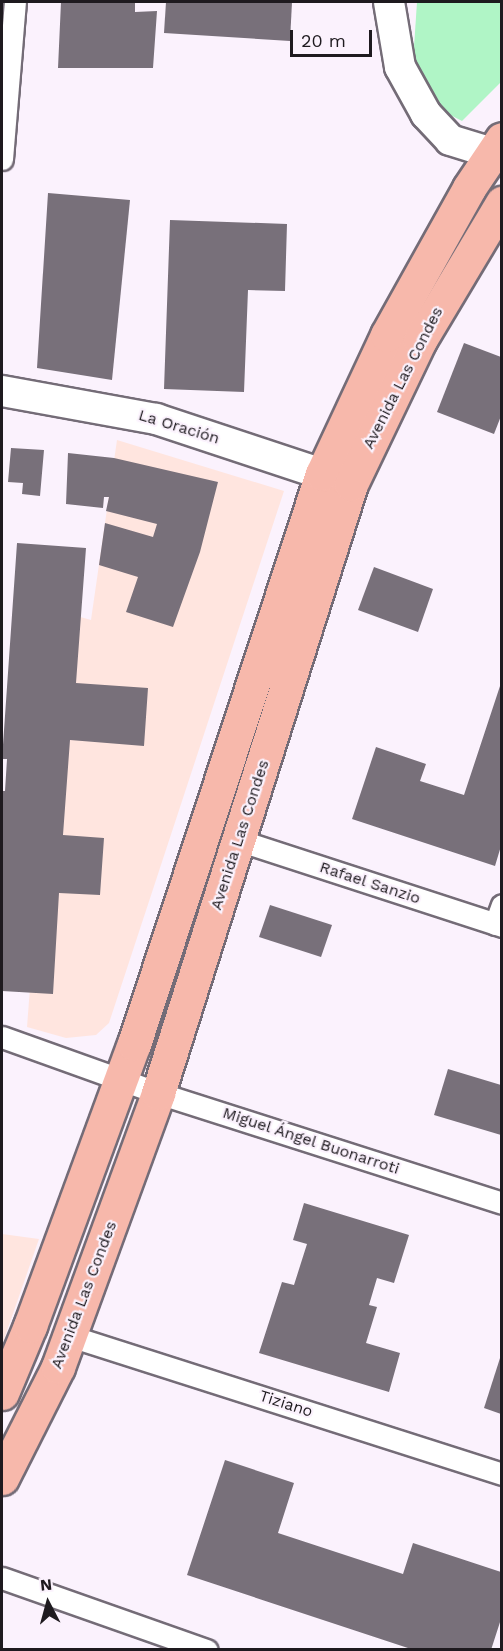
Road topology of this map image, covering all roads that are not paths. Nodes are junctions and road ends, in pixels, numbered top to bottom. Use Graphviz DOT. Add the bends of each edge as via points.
graph roads {
  1 [pos="15,2"];
  2 [pos="389,2"];
  3 [pos="497,150"];
  4 [pos="2,159"];
  5 [pos="501,203"];
  6 [pos="2,392"];
  7 [pos="337,479"];
  8 [pos="238,840"];
  9 [pos="499,918"];
  10 [pos="2,1037"];
  11 [pos="121,1078"];
  12 [pos="158,1093"];
  13 [pos="501,1203"];
  14 [pos="70,1336"];
  15 [pos="2,1393"];
  16 [pos="501,1474"];
  17 [pos="2,1478"];
  18 [pos="2,1578"];
  19 [pos="207,1650"];
  1 -- 4 [label="street"];
  2 -- 3 [label="main road" via="400,67 411,91 450,140"];
  3 -- 7 [label="main road, Avenida Las Condes" via="387,335"];
  5 -- 7 [label="main road, Avenida Las Condes"];
  6 -- 7 [label="main road, La Oración" via="129,412"];
  7 -- 8 [label="main road, Avenida Las Condes"];
  7 -- 11 [label="main road, Avenida Las Condes"];
  8 -- 9 [label="street, Rafael Sanzio"];
  8 -- 12 [label="main road, Avenida Las Condes"];
  10 -- 11 [label="street, Miguel Ángel Buonarroti"];
  11 -- 12 [label="street, Miguel Ángel Buonarroti"];
  11 -- 15 [label="main road, Avenida Las Condes"];
  12 -- 13 [label="street, Miguel Ángel Buonarroti"];
  12 -- 14 [label="main road, Avenida Las Condes"];
  14 -- 16 [label="street, Tiziano"];
  14 -- 17 [label="main road, Avenida Las Condes"];
  18 -- 19 [label="street"];
}
